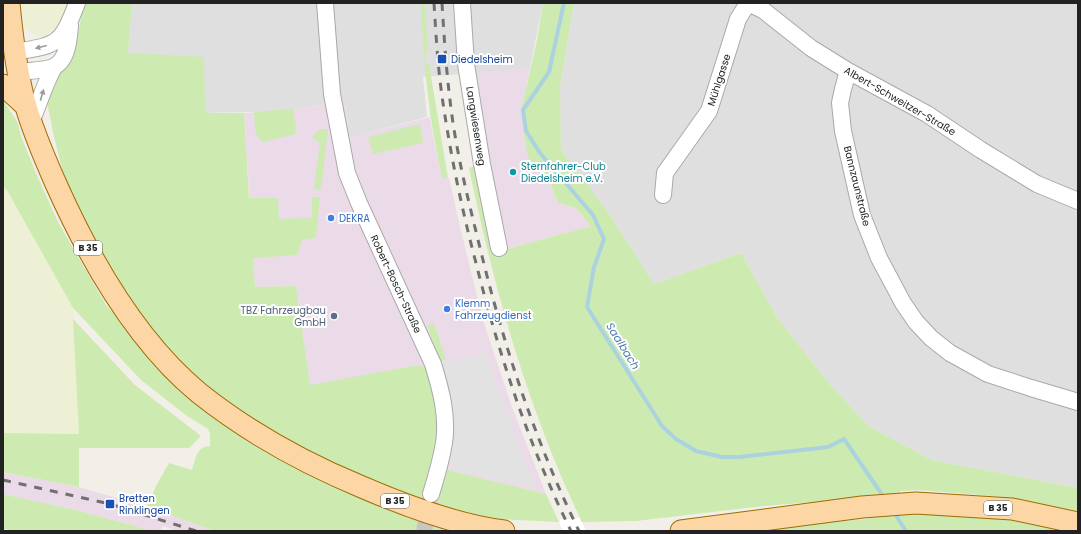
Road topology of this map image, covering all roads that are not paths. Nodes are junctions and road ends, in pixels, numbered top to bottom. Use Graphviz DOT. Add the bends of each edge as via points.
graph roads {
  1 [pos="9,3"];
  2 [pos="77,3"];
  3 [pos="325,3"];
  4 [pos="462,3"];
  5 [pos="748,3"];
  6 [pos="70,21"];
  7 [pos="9,66"];
  8 [pos="54,67"];
  9 [pos="848,71"];
  10 [pos="29,114"];
  11 [pos="663,195"];
  12 [pos="1078,201"];
  13 [pos="499,248"];
  14 [pos="1078,402"];
  15 [pos="431,494"];
  16 [pos="1078,523"];
  17 [pos="504,531"];
  18 [pos="681,531"];
  1 -- 7 [label="main road, B 35"];
  2 -- 6 [label="street"];
  3 -- 15 [label="street, Robert-Bosch-Straße" via="332,94 347,173 433,364 441,389 444,443"];
  4 -- 13 [label="street, Langwiesenweg" via="466,64"];
  5 -- 9 [label="street, Albert-Schweitzer-Straße" via="763,10 811,48"];
  5 -- 11 [label="street, Mühlgasse" via="738,19 709,111 665,173"];
  6 -- 7 [label="street, one-way" via="63,34 52,44"];
  6 -- 8 [label="street" via="68,47"];
  7 -- 8 [label="street"];
  7 -- 10 [label="main road, B 35"];
  10 -- 8 [label="street, one-way" via="38,107"];
  9 -- 12 [label="street, Albert-Schweitzer-Straße" via="927,114 1037,184"];
  9 -- 14 [label="street, Bannzaunstraße" via="840,103 843,131 862,215 879,258 916,322 950,353 988,374"];
  10 -- 17 [label="main road, B 35" via="44,158 69,214 103,276 141,332 198,392 229,416 276,446 331,475 410,507"];
  16 -- 18 [label="main road, B 35" via="1012,509 916,503 862,507"];
}
